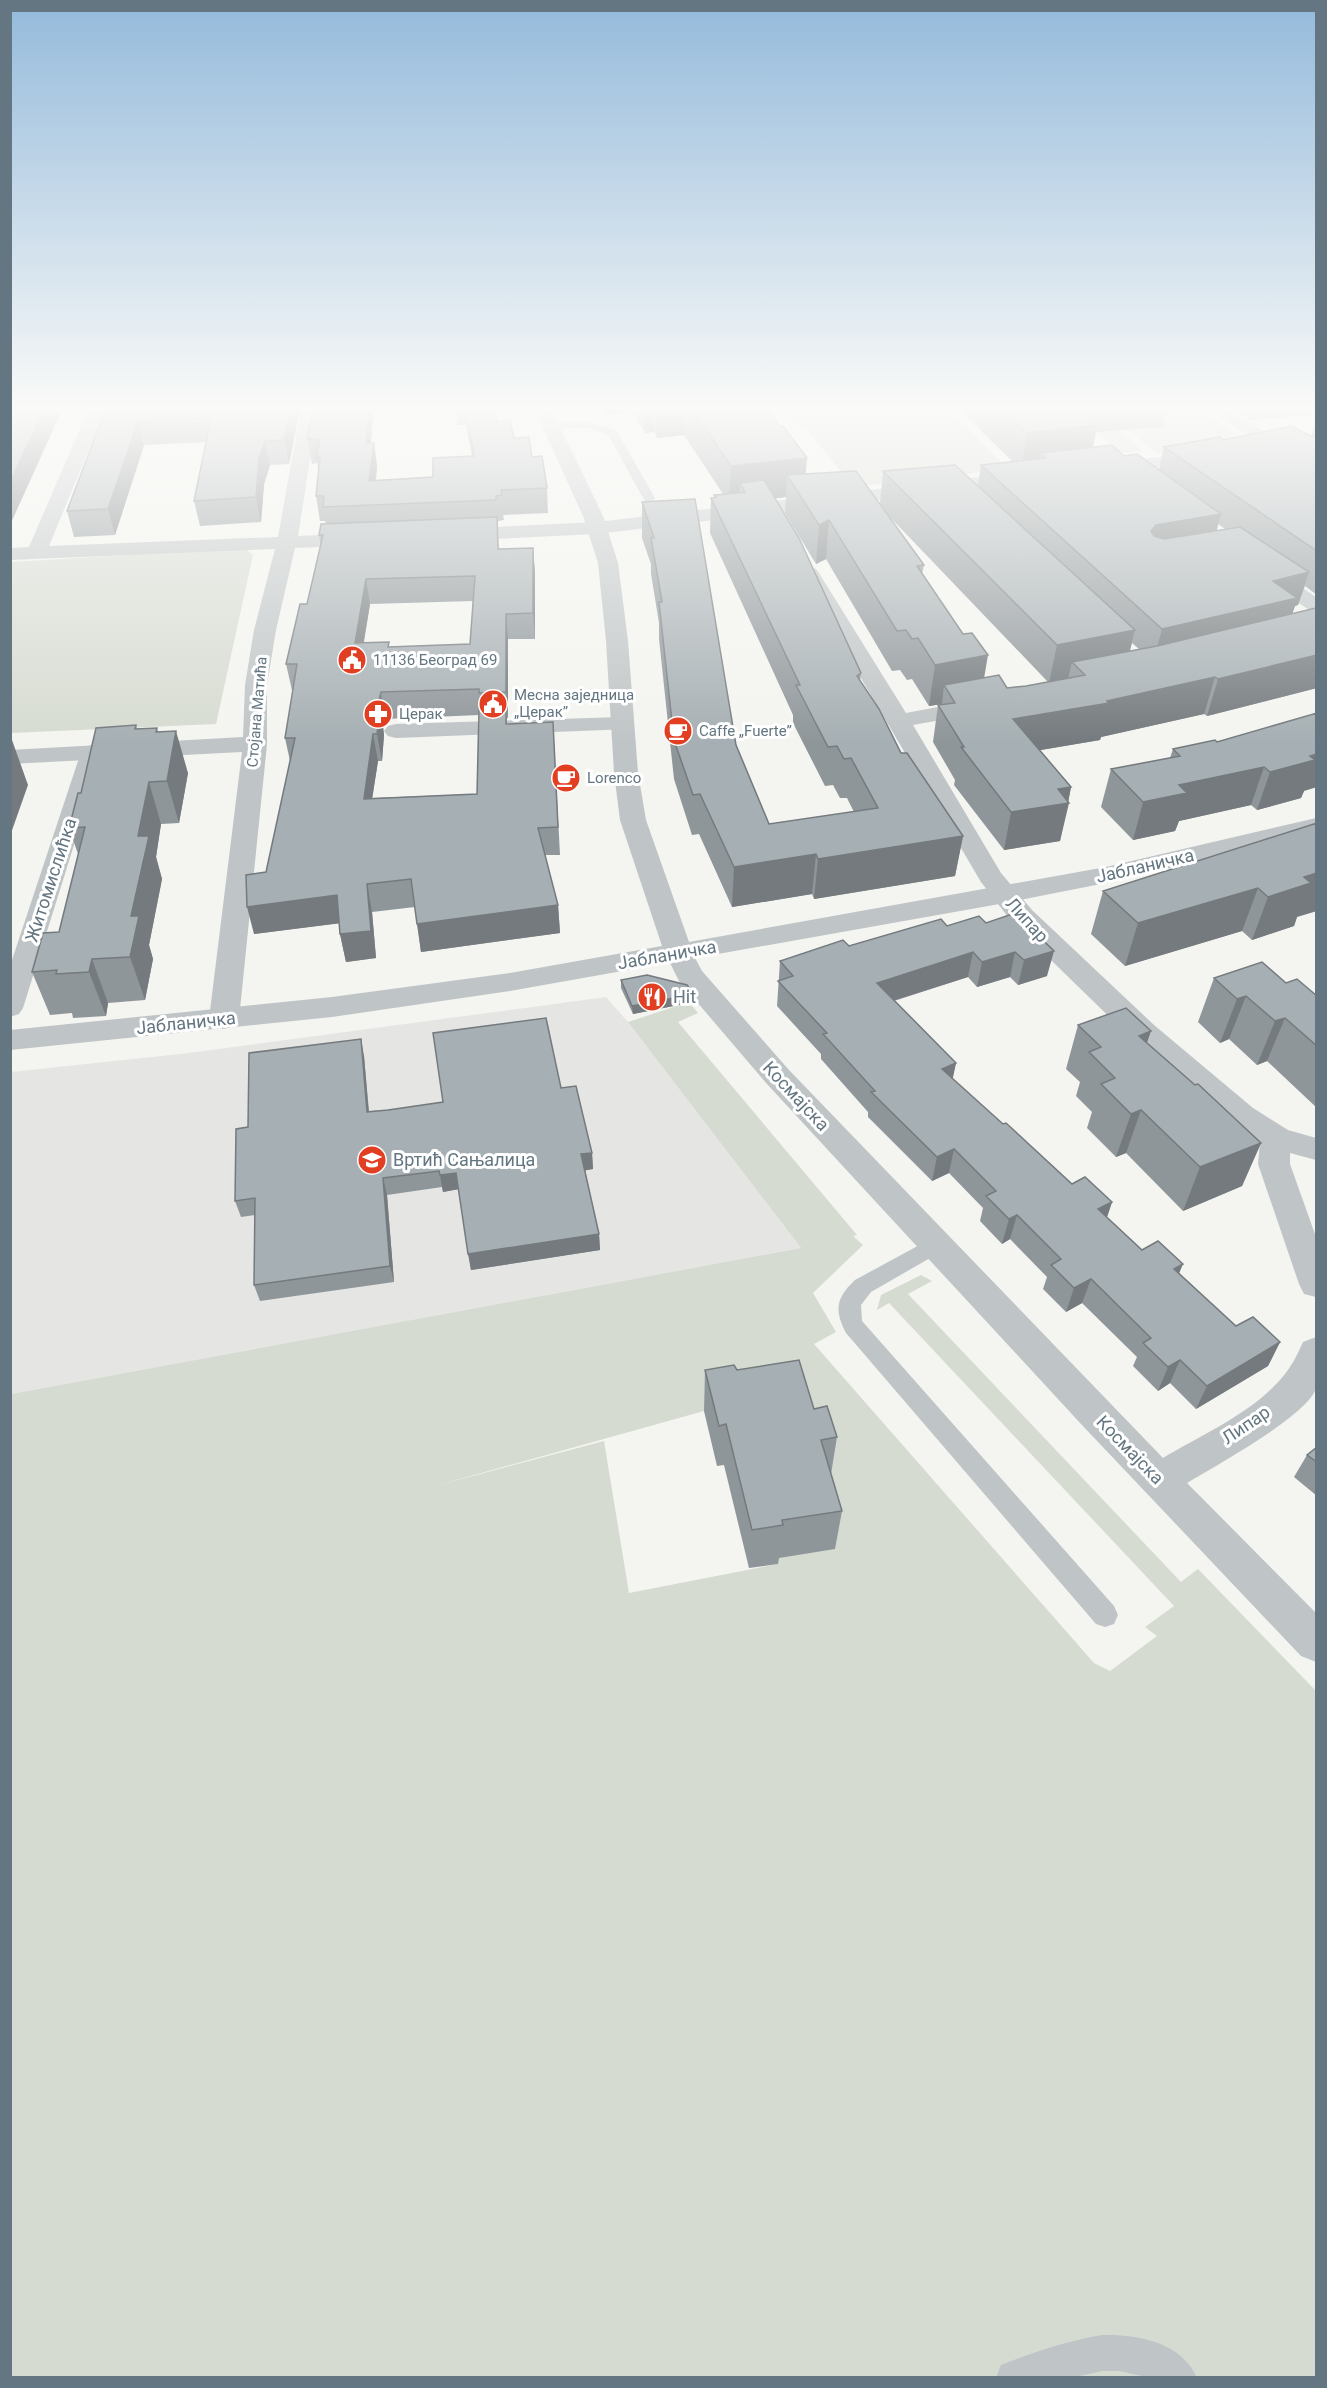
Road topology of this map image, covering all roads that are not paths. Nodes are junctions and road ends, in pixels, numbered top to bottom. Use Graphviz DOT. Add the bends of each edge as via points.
graph roads {
  1 [pos="52,519"];
  2 [pos="291,519"];
  3 [pos="593,519"];
  4 [pos="671,519"];
  5 [pos="776,519"];
  6 [pos="597,528"];
  7 [pos="782,528"];
  8 [pos="436,536"];
  9 [pos="379,538"];
  10 [pos="287,542"];
  11 [pos="38,552"];
  12 [pos="10,554"];
  13 [pos="1244,556"];
  14 [pos="800,559"];
  15 [pos="1317,606"];
  16 [pos="997,703"];
  17 [pos="899,720"];
  18 [pos="622,724"];
  19 [pos="396,731"];
  20 [pos="255,744"];
  21 [pos="92,752"];
  22 [pos="10,757"];
  23 [pos="1317,826"];
  24 [pos="1005,895"];
  25 [pos="678,951"];
  26 [pos="10,1008"];
  27 [pos="224,1019"];
  28 [pos="10,1040"];
  29 [pos="1278,1138"];
  30 [pos="1317,1149"];
  31 [pos="936,1244"];
  32 [pos="1317,1284"];
  33 [pos="1317,1352"];
  34 [pos="1160,1480"];
  35 [pos="1105,1615"];
  36 [pos="1317,1642"];
  37 [pos="1014,2378"];
  38 [pos="1179,2378"];
  1 -- 11 [label="street"];
  2 -- 10 [label="street, Стојана Матића"];
  3 -- 6 [label="street, Космајска"];
  4 -- 6 [label="street"];
  5 -- 7 [label="street"];
  6 -- 8 [label="street"];
  6 -- 18 [label="street, Космајска" via="608,563"];
  9 -- 10 [label="street"];
  10 -- 11 [label="street"];
  10 -- 20 [label="street, Стојана Матића" via="263,641 254,708"];
  11 -- 12 [label="street"];
  13 -- 15 [label="street"];
  14 -- 17 [label="street, Липар"];
  16 -- 17 [label="street"];
  17 -- 24 [label="street, Липар"];
  18 -- 19 [label="street"];
  18 -- 25 [label="street, Космајска" via="633,820"];
  20 -- 21 [label="street"];
  20 -- 27 [label="street, Стојана Матића"];
  21 -- 22 [label="street"];
  21 -- 26 [label="street, Житомислићка"];
  23 -- 24 [label="street, Јабланичка"];
  24 -- 25 [label="street, Јабланичка"];
  24 -- 29 [label="street, Липар" via="1052,947 1172,1058 1242,1116"];
  25 -- 27 [label="street, Јабланичка" via="488,985"];
  25 -- 31 [label="street, Космајска" via="689,975 777,1077"];
  27 -- 28 [label="street, Јабланичка"];
  29 -- 30 [label="street, Липар"];
  29 -- 32 [label="street" via="1274,1164"];
  31 -- 34 [label="street, Космајска"];
  31 -- 35 [label="lane" via="863,1286 853,1296 848,1318"];
  33 -- 34 [label="street, Липар" via="1292,1392 1262,1417"];
  34 -- 36 [label="street, Космајска"];
  37 -- 38 [label="lane" via="1086,2354 1122,2352 1156,2361"];
}
